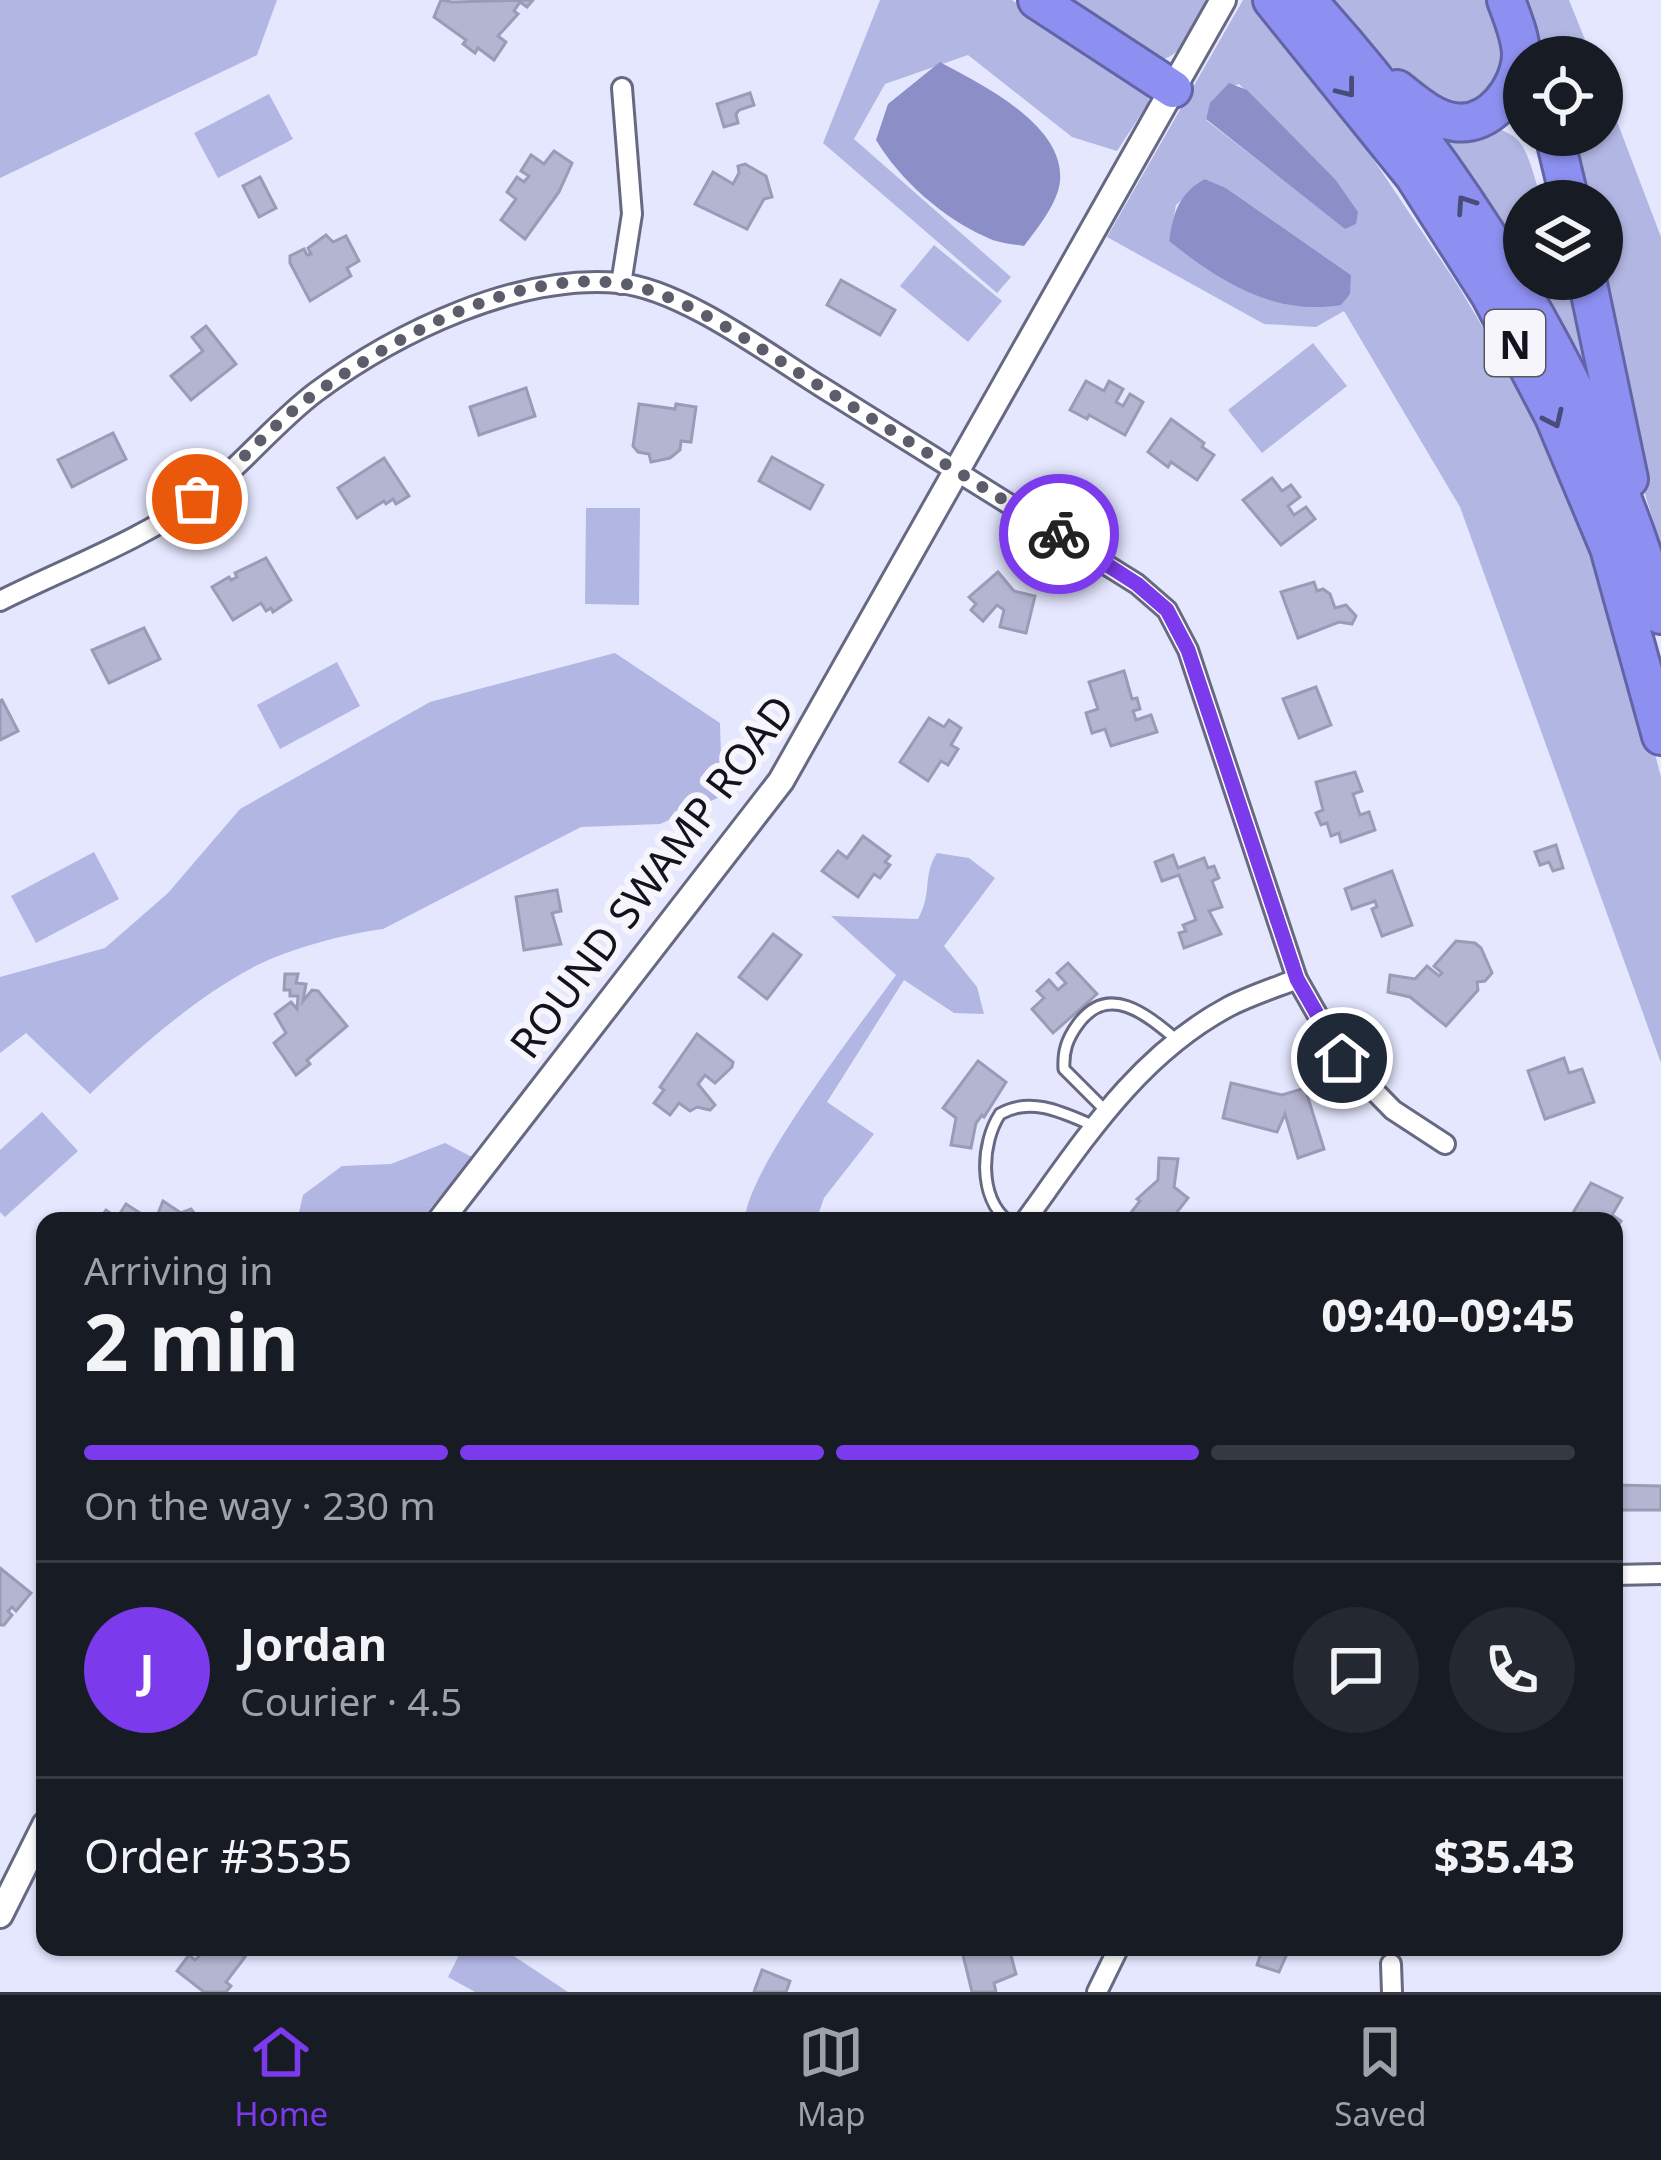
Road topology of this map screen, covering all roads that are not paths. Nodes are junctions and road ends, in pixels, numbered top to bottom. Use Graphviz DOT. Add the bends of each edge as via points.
graph roads {
  1 [pos="1037,0"];
  2 [pos="1223,0"];
  3 [pos="1272,0"];
  4 [pos="1307,0"];
  5 [pos="1506,0"];
  6 [pos="1515,0"];
  7 [pos="1526,36"];
  8 [pos="1348,45"];
  9 [pos="622,88"];
  10 [pos="1173,89"];
  11 [pos="621,284"];
  12 [pos="1591,300"];
  13 [pos="959,472"];
  14 [pos="1649,570"];
  15 [pos="0,601"];
  16 [pos="1661,615"];
  17 [pos="1661,736"];
  18 [pos="1297,979"];
  19 [pos="1177,1040"];
  20 [pos="1100,1118"];
  21 [pos="1445,1144"];
  22 [pos="447,1212"];
  23 [pos="997,1212"];
  24 [pos="1031,1212"];
  25 [pos="1661,1574"];
  26 [pos="1623,1575"];
  27 [pos="36,1843"];
  28 [pos="0,1915"];
  29 [pos="1114,1956"];
  30 [pos="1391,1964"];
  31 [pos="1096,1992"];
  32 [pos="1392,1992"];
  1 -- 10 [label="highway"];
  2 -- 10 [label="street, ROUND SWAMP ROAD"];
  3 -- 17 [label="highway, N, one-way" via="1414,176 1554,417 1609,548"];
  4 -- 8 [label="highway, N"];
  5 -- 8 [label="highway" via="1521,57 1501,106 1479,118 1456,123 1425,111"];
  6 -- 7 [label="highway"];
  14 -- 8 [label="highway, N, one-way" via="1539,322 1471,210"];
  9 -- 11 [label="street" via="632,214"];
  10 -- 13 [label="street, ROUND SWAMP ROAD"];
  11 -- 13 [label="street" via="720,324"];
  11 -- 15 [label="street" via="522,290 427,328 317,392 197,499"];
  12 -- 14 [label="highway"];
  13 -- 18 [label="street" via="1167,610 1188,650"];
  13 -- 22 [label="street, ROUND SWAMP ROAD" via="781,782"];
  14 -- 16 [label="highway, N"];
  18 -- 19 [label="street" via="1229,1006"];
  18 -- 21 [label="street" via="1342,1058"];
  19 -- 20 [label="street"];
  19 -- 20 [label="lane" via="1114,1002 1084,1016 1063,1053 1064,1070"];
  20 -- 23 [label="lane" via="1029,1106 1000,1114 986,1154"];
  20 -- 24 [label="street"];
  25 -- 26 [label="street"];
  27 -- 28 [label="street"];
  29 -- 31 [label="street"];
  30 -- 32 [label="street"];
}
